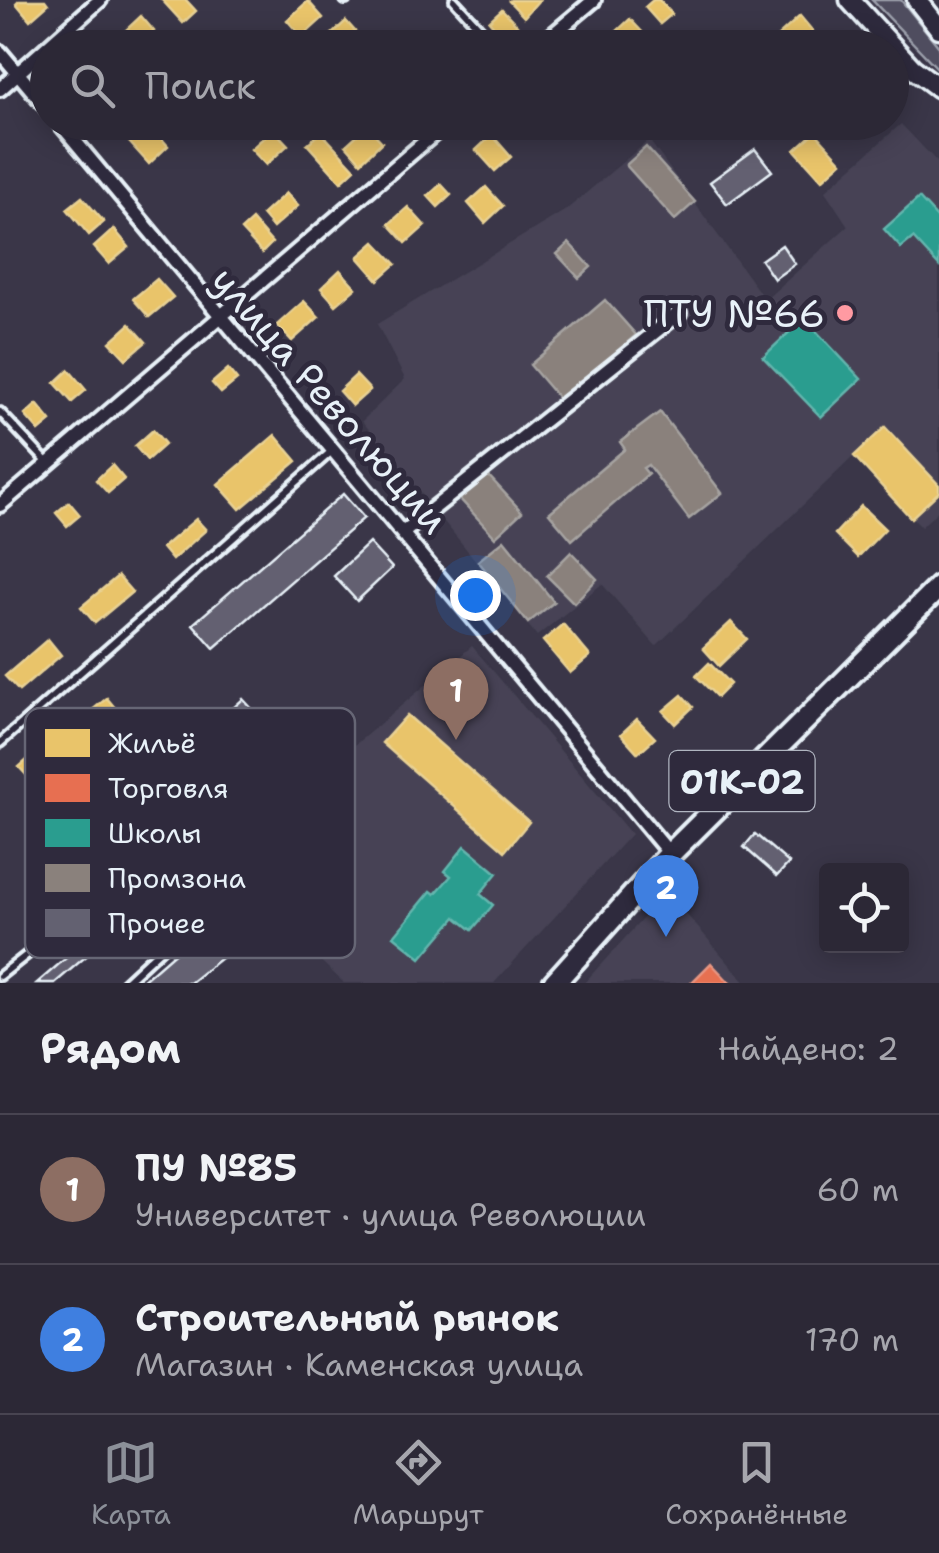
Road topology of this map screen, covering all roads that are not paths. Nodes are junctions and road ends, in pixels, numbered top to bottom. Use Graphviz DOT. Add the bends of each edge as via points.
graph roads {
  1 [pos="100,0"];
  2 [pos="454,0"];
  3 [pos="594,0"];
  4 [pos="850,0"];
  5 [pos="917,0"];
  6 [pos="939,28"];
  7 [pos="66,30"];
  8 [pos="482,30"];
  9 [pos="559,30"];
  10 [pos="877,30"];
  11 [pos="0,52"];
  12 [pos="30,62"];
  13 [pos="909,65"];
  14 [pos="18,73"];
  15 [pos="30,87"];
  16 [pos="939,88"];
  17 [pos="0,89"];
  18 [pos="74,140"];
  19 [pos="427,140"];
  20 [pos="679,313"];
  21 [pos="217,316"];
  22 [pos="0,412"];
  23 [pos="333,450"];
  24 [pos="48,463"];
  25 [pos="0,505"];
  26 [pos="404,532"];
  27 [pos="939,588"];
  28 [pos="40,708"];
  29 [pos="25,721"];
  30 [pos="0,743"];
  31 [pos="670,854"];
  32 [pos="25,956"];
  33 [pos="151,958"];
  34 [pos="0,976"];
  35 [pos="124,983"];
  36 [pos="554,983"];
  1 -- 7 [label="street"];
  2 -- 8 [label="lane"];
  3 -- 9 [label="street"];
  4 -- 10 [label="street"];
  5 -- 6 [label="street"];
  11 -- 14 [label="street"];
  12 -- 14 [label="street"];
  13 -- 16 [label="street"];
  14 -- 15 [label="street"];
  14 -- 17 [label="street"];
  18 -- 21 [label="street, улица Революции"];
  19 -- 21 [label="street"];
  20 -- 26 [label="street"];
  21 -- 23 [label="street, улица Революции"];
  21 -- 24 [label="street"];
  22 -- 24 [label="lane"];
  23 -- 26 [label="street, улица Революции"];
  23 -- 28 [label="lane"];
  24 -- 25 [label="street"];
  26 -- 31 [label="street, улица Революции"];
  27 -- 31 [label="main road, 01К-02"];
  29 -- 30 [label="lane"];
  31 -- 36 [label="main road, 01К-02"];
  32 -- 34 [label="lane"];
  33 -- 35 [label="lane"];
}
